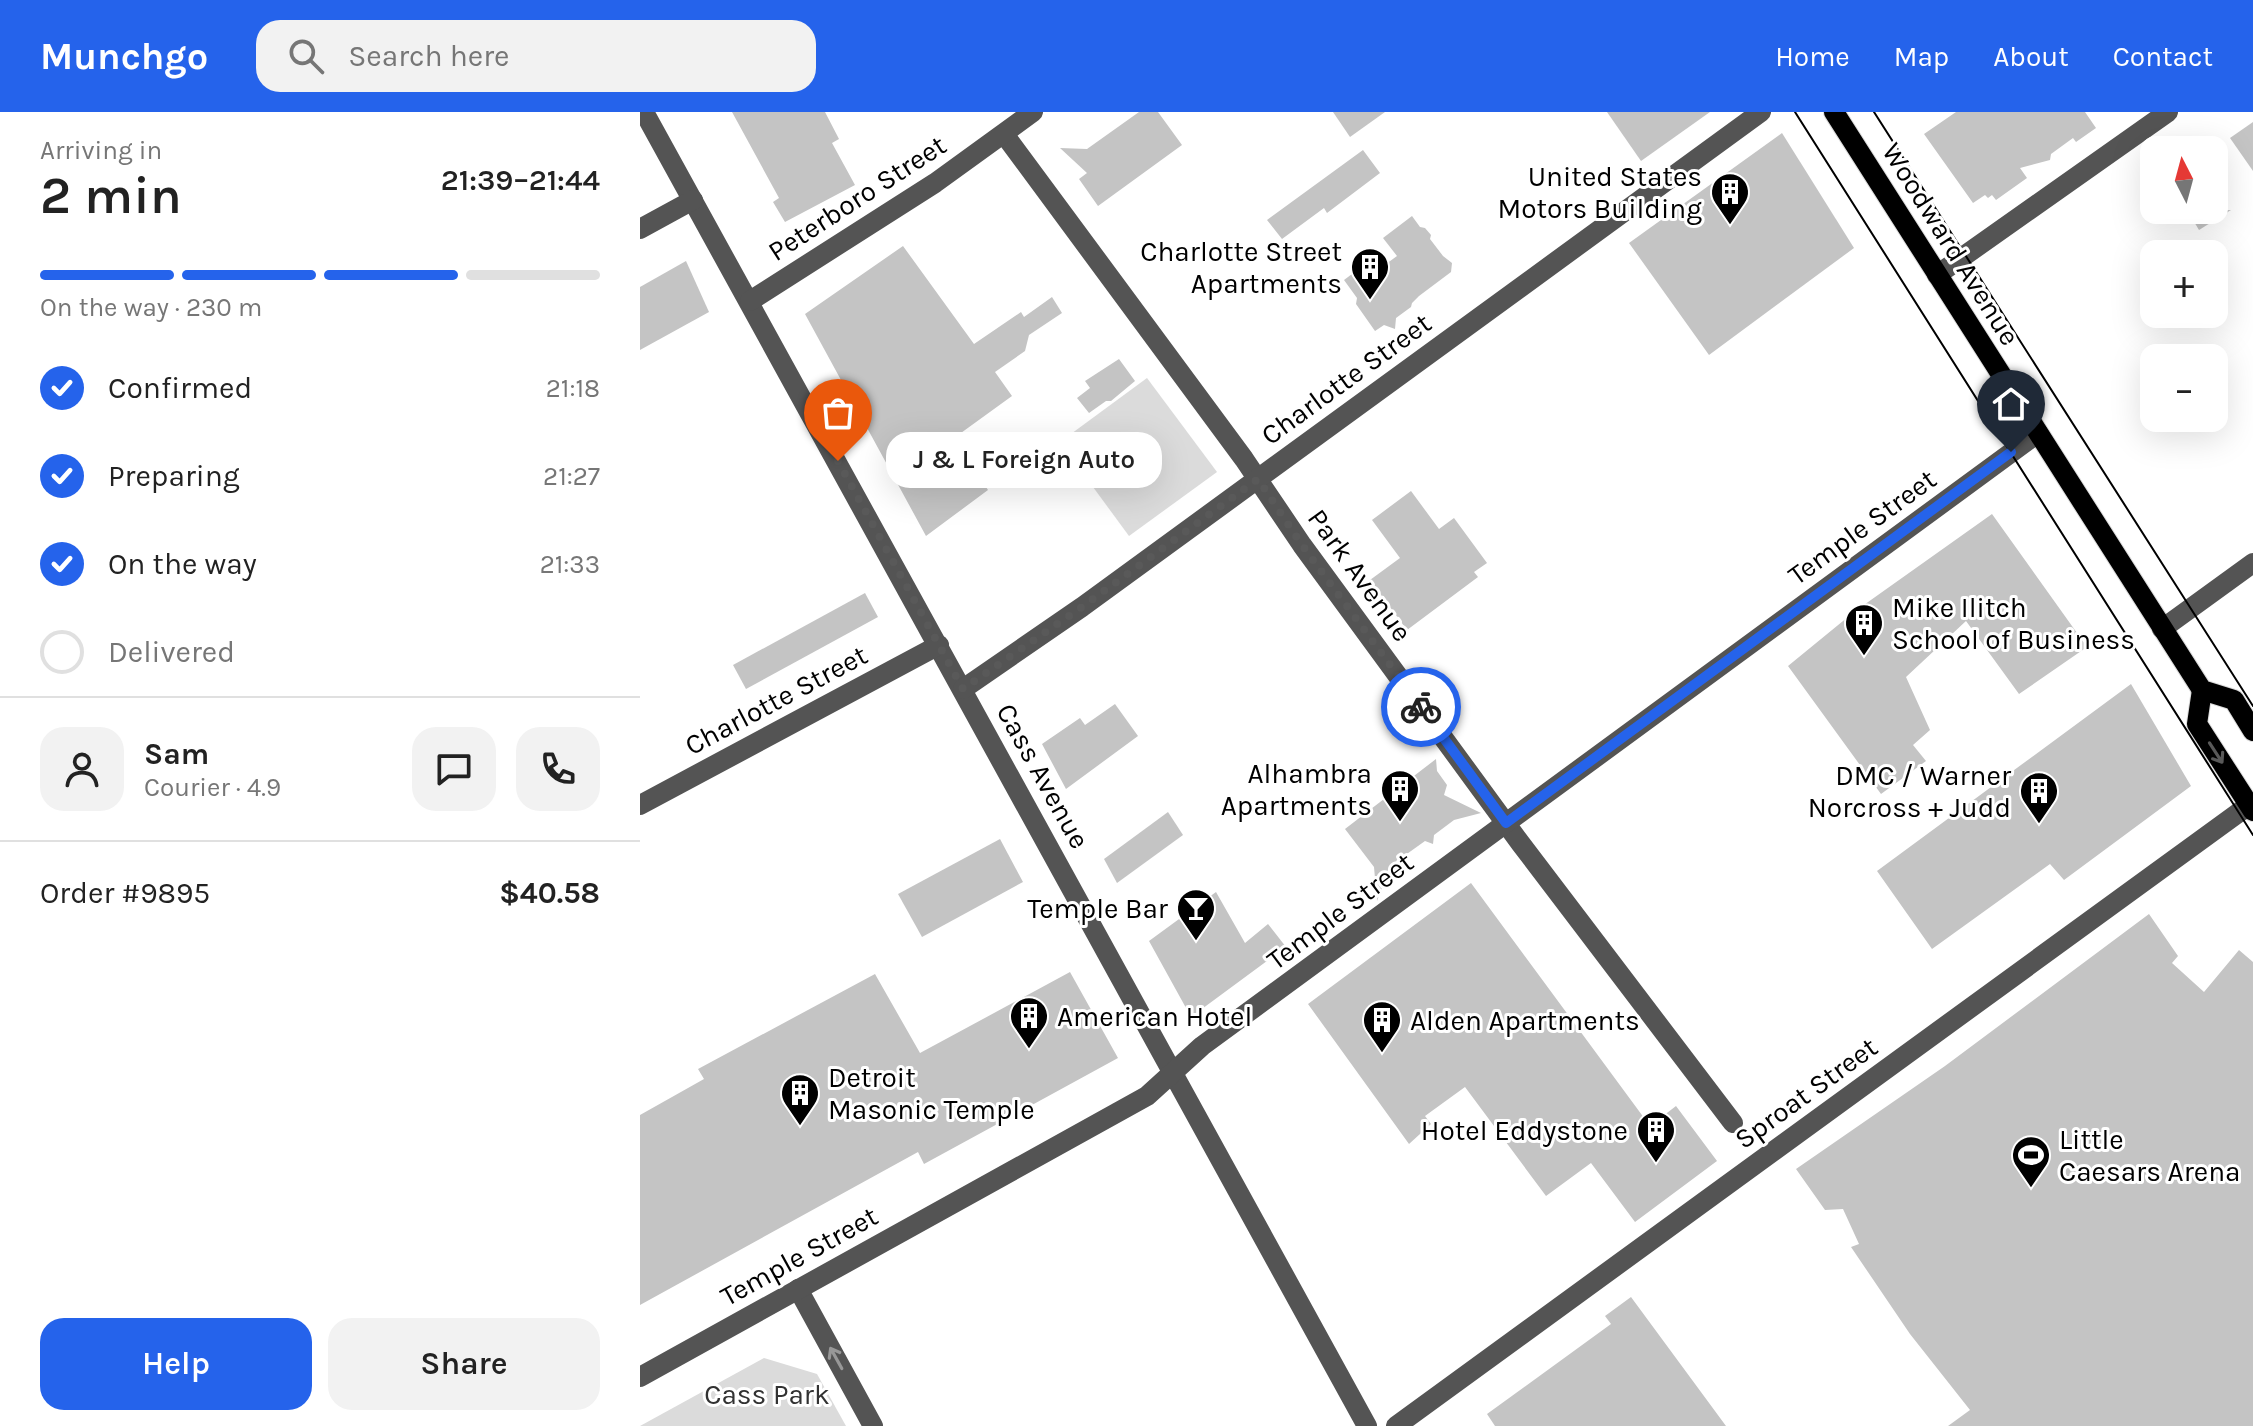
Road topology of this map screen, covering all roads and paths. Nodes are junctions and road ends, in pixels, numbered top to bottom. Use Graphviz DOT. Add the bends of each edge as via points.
graph roads {
  1 [pos="644,112"];
  2 [pos="1033,112"];
  3 [pos="1761,112"];
  4 [pos="1834,112"];
  5 [pos="2168,112"];
  6 [pos="1004,134"];
  7 [pos="693,200"];
  8 [pos="640,229"];
  9 [pos="1937,275"];
  10 [pos="750,301"];
  11 [pos="2038,433"];
  12 [pos="1258,479"];
  13 [pos="2253,563"];
  14 [pos="2162,629"];
  15 [pos="939,645"];
  16 [pos="963,689"];
  17 [pos="2202,690"];
  18 [pos="2253,731"];
  19 [pos="640,805"];
  20 [pos="2251,808"];
  21 [pos="1506,823"];
  22 [pos="1173,1073"];
  23 [pos="1733,1123"];
  24 [pos="798,1289"];
  25 [pos="640,1377"];
  26 [pos="873,1426"];
  27 [pos="1367,1426"];
  28 [pos="1396,1426"];
  1 -- 7 [label="street, Cass Avenue"];
  2 -- 6 [label="street, Peterboro Street"];
  3 -- 12 [label="street, Charlotte Street"];
  4 -- 9 [label="main road, Woodward Avenue"];
  5 -- 9 [label="street"];
  6 -- 10 [label="street, Peterboro Street"];
  6 -- 12 [label="street, Park Avenue"];
  7 -- 8 [label="street"];
  7 -- 10 [label="street, Cass Avenue"];
  9 -- 11 [label="main road, Woodward Avenue"];
  10 -- 15 [label="street, Cass Avenue"];
  11 -- 14 [label="main road, Woodward Avenue"];
  11 -- 21 [label="street, Temple Street"];
  12 -- 16 [label="street, Charlotte Street"];
  12 -- 21 [label="street, Park Avenue"];
  13 -- 14 [label="street"];
  14 -- 17 [label="main road, Woodward Avenue"];
  15 -- 16 [label="street, Cass Avenue"];
  15 -- 19 [label="street, Charlotte Street"];
  16 -- 22 [label="street, Cass Avenue"];
  17 -- 18 [label="main road" via="2234,700"];
  17 -- 20 [label="main road, one-way" via="2197,724"];
  20 -- 28 [label="street, Sproat Street"];
  21 -- 22 [label="street, Temple Street" via="1202,1046"];
  21 -- 23 [label="street, Park Avenue"];
  22 -- 24 [label="street, Temple Street" via="1147,1096"];
  22 -- 27 [label="street, Cass Avenue"];
  24 -- 25 [label="street, Temple Street"];
  26 -- 24 [label="street, one-way"];
}
